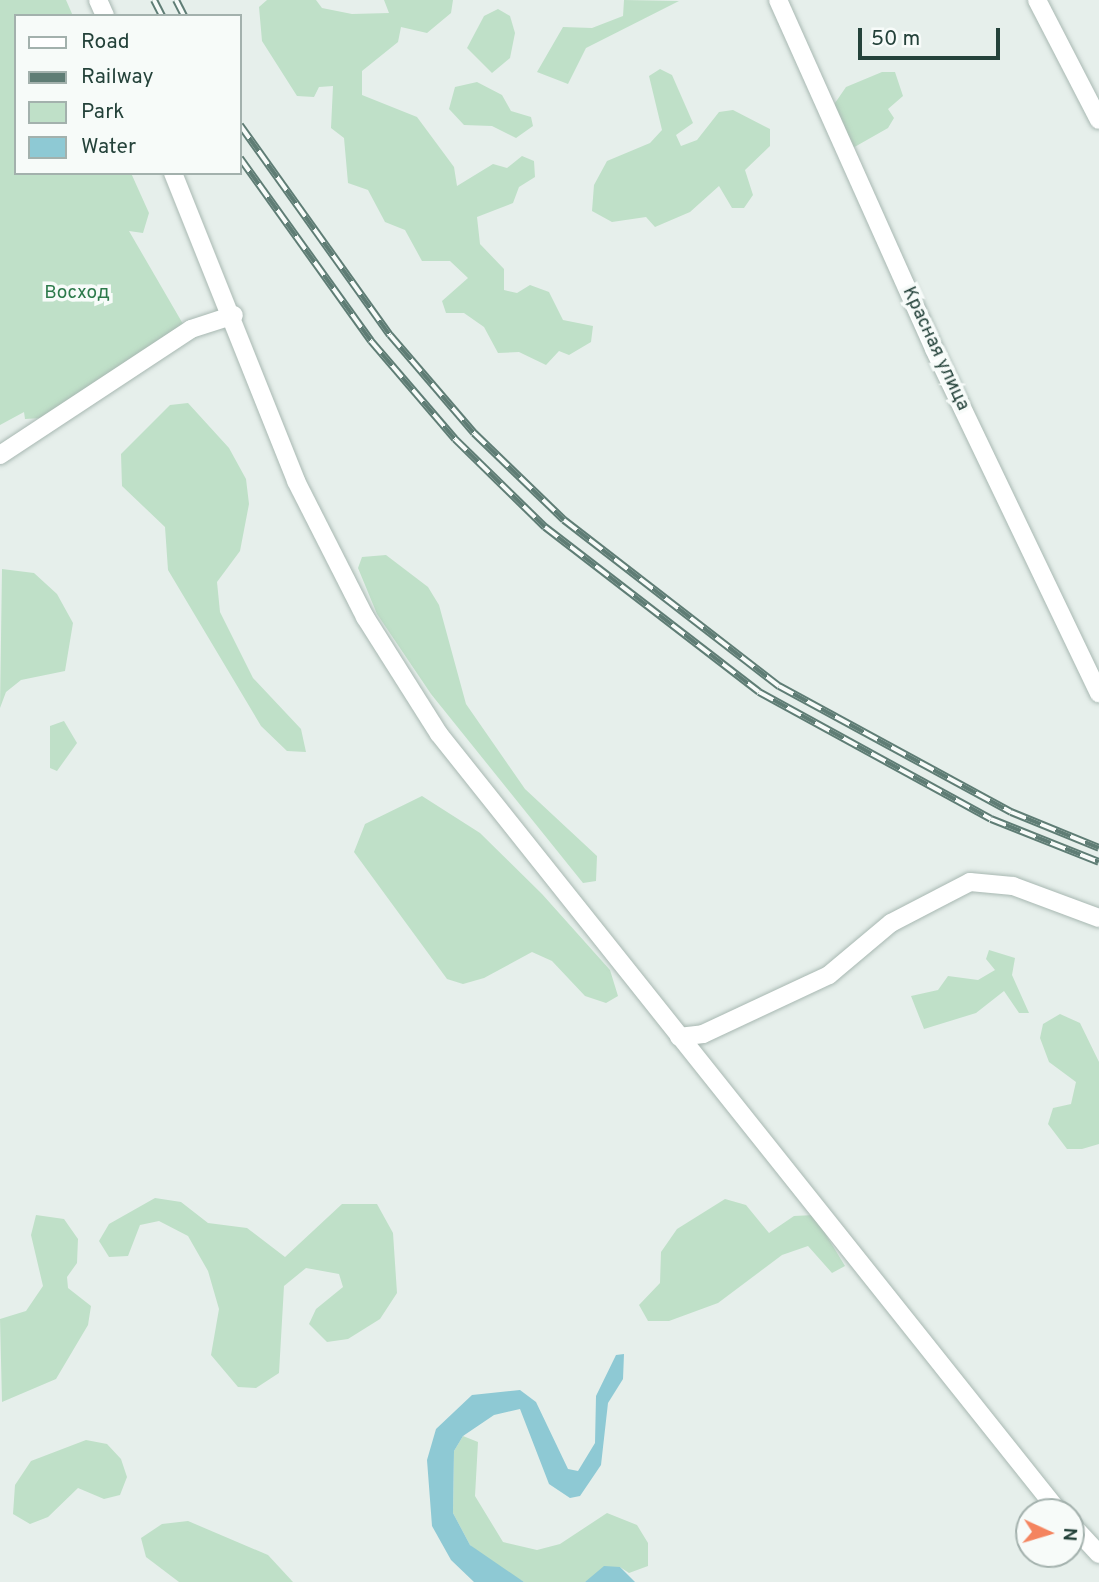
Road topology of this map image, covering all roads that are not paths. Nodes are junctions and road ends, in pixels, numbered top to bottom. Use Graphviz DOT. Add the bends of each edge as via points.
graph roads {
  1 [pos="778,0"];
  2 [pos="1037,0"];
  3 [pos="1099,120"];
  4 [pos="174,175"];
  5 [pos="234,314"];
  6 [pos="0,455"];
  7 [pos="1099,694"];
  8 [pos="1099,918"];
  9 [pos="679,1037"];
  10 [pos="1048,1498"];
  11 [pos="1085,1539"];
  12 [pos="1099,1554"];
  1 -- 7 [label="street, Красная улица" via="934,349"];
  2 -- 3 [label="street"];
  4 -- 5 [label="street"];
  5 -- 6 [label="street" via="191,328"];
  5 -- 9 [label="street" via="296,481 365,617 439,734"];
  8 -- 9 [label="street" via="1013,886 970,882 891,923 829,975 703,1034"];
  9 -- 10 [label="street"];
  11 -- 12 [label="street"];
}
